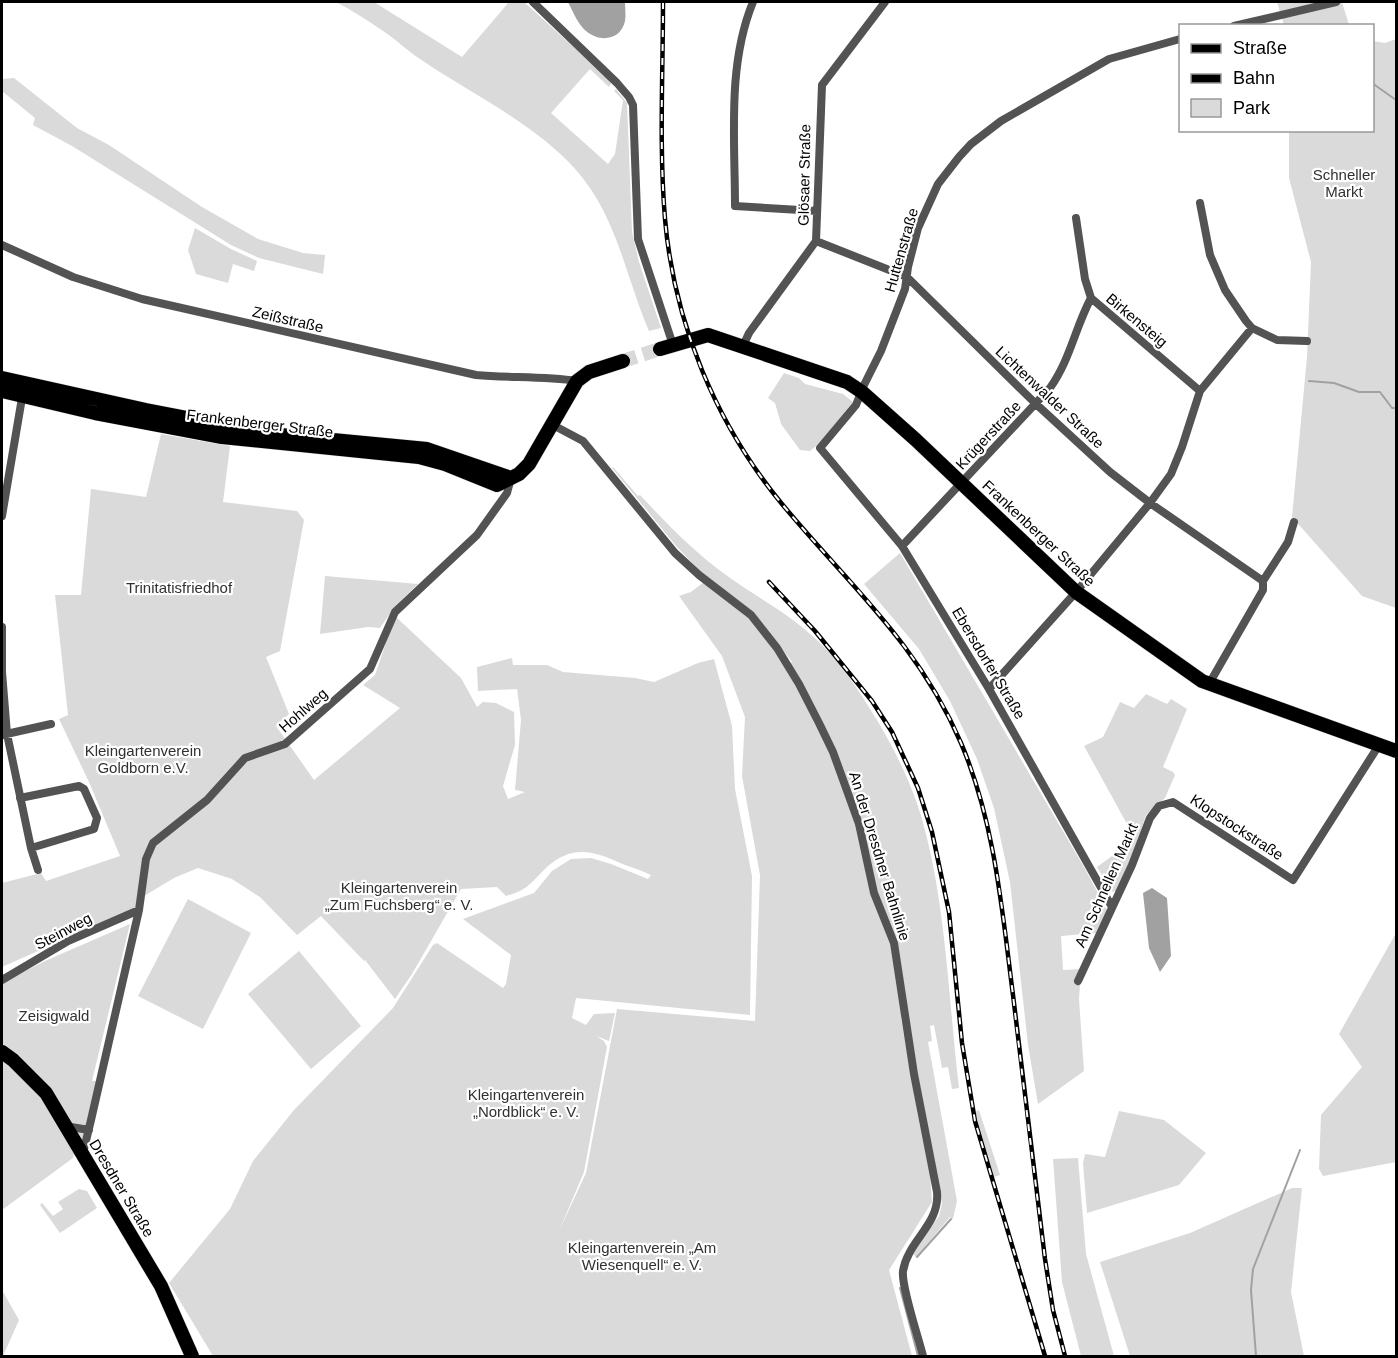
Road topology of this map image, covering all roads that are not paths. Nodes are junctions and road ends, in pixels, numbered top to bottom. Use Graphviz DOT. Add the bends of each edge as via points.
graph roads {
  1 [pos="533,2"];
  2 [pos="753,2"];
  3 [pos="885,2"];
  4 [pos="1336,2"];
  5 [pos="1242,24"];
  6 [pos="1179,39"];
  7 [pos="1200,203"];
  8 [pos="818,211"];
  9 [pos="1076,218"];
  10 [pos="816,241"];
  11 [pos="2,245"];
  12 [pos="907,277"];
  13 [pos="1091,298"];
  14 [pos="1252,328"];
  15 [pos="1307,341"];
  16 [pos="742,346"];
  17 [pos="667,347"];
  18 [pos="623,361"];
  19 [pos="2,378"];
  20 [pos="577,381"];
  21 [pos="23,389"];
  22 [pos="2,391"];
  23 [pos="1200,391"];
  24 [pos="862,392"];
  25 [pos="1036,404"];
  26 [pos="551,424"];
  27 [pos="820,448"];
  28 [pos="511,478"];
  29 [pos="961,484"];
  30 [pos="3,493"];
  31 [pos="1150,503"];
  32 [pos="2,516"];
  33 [pos="1294,522"];
  34 [pos="902,546"];
  35 [pos="1263,581"];
  36 [pos="1076,592"];
  37 [pos="2,627"];
  38 [pos="1209,684"];
  39 [pos="990,689"];
  40 [pos="51,724"];
  41 [pos="4,735"];
  42 [pos="1379,745"];
  43 [pos="1396,751"];
  44 [pos="20,798"];
  45 [pos="1164,804"];
  46 [pos="31,848"];
  47 [pos="38,870"];
  48 [pos="1112,908"];
  49 [pos="139,910"];
  50 [pos="2,980"];
  51 [pos="1078,981"];
  52 [pos="2,1052"];
  53 [pos="65,1125"];
  54 [pos="88,1130"];
  55 [pos="80,1151"];
  56 [pos="192,1356"];
  57 [pos="923,1356"];
  1 -- 17 [label="street, Frankenberger Straße" via="611,77 633,105 638,239"];
  2 -- 8 [label="street" via="737,70 735,206"];
  3 -- 8 [label="street, Glösaer Straße" via="822,85"];
  4 -- 5 [label="street"];
  6 -- 12 [label="street, Huttenstraße" via="1109,58 1001,121 972,144 948,170 930,199 918,228"];
  7 -- 14 [label="street" via="1210,255 1225,290"];
  8 -- 10 [label="street, Glösaer Straße"];
  9 -- 13 [label="street, Birkensteig"];
  10 -- 12 [label="street, Lichtenwalder Straße"];
  10 -- 16 [label="street, Glösaer Straße"];
  11 -- 20 [label="street, Zeißstraße" via="73,277 142,299 476,375"];
  12 -- 24 [label="street, Huttenstraße" via="889,334"];
  12 -- 25 [label="street, Lichtenwalder Straße"];
  13 -- 23 [label="street, Birkensteig"];
  13 -- 25 [label="street, Krügerstraße" via="1063,368"];
  14 -- 15 [label="street" via="1277,340"];
  14 -- 23 [label="street"];
  16 -- 17 [label="main road, Frankenberger Straße" via="705,335"];
  16 -- 24 [label="main road, Frankenberger Straße" via="842,380"];
  18 -- 20 [label="main road" via="590,372"];
  19 -- 21 [label="main road, Frankenberger Straße"];
  20 -- 26 [label="main road"];
  21 -- 22 [label="main road, Frankenberger Straße"];
  21 -- 28 [label="main road, Frankenberger Straße" via="270,434 427,449"];
  21 -- 30 [label="street"];
  23 -- 31 [label="street" via="1171,474"];
  24 -- 27 [label="street, Huttenstraße"];
  24 -- 29 [label="main road, Frankenberger Straße"];
  25 -- 29 [label="street, Krügerstraße"];
  25 -- 31 [label="street, Lichtenwalder Straße"];
  26 -- 28 [label="main road" via="529,464"];
  26 -- 57 [label="street, An der Dresdner Bahnlinie" via="583,441 675,553 752,615 799,684 833,752 859,824 874,893 894,943 936,1192 937,1209 908,1255 902,1274"];
  27 -- 34 [label="street, Ebersdorfer Straße"];
  28 -- 49 [label="street, Hohlweg" via="507,493 477,535 395,612 370,669 285,744 245,758 207,800 153,843 146,859"];
  29 -- 34 [label="street, Krügerstraße"];
  29 -- 36 [label="main road, Frankenberger Straße"];
  30 -- 32 [label="street"];
  31 -- 35 [label="street, Lichtenwalder Straße"];
  31 -- 36 [label="street"];
  33 -- 35 [label="street" via="1288,542"];
  34 -- 39 [label="street, Ebersdorfer Straße"];
  35 -- 38 [label="street" via="1263,590"];
  36 -- 38 [label="main road, Frankenberger Straße"];
  36 -- 39 [label="street"];
  37 -- 41 [label="street"];
  38 -- 42 [label="main road, Frankenberger Straße"];
  39 -- 48 [label="street, Ebersdorfer Straße"];
  40 -- 41 [label="street"];
  41 -- 44 [label="street"];
  42 -- 43 [label="main road, Frankenberger Straße"];
  42 -- 45 [label="street, Klopstockstraße" via="1293,880 1173,802"];
  44 -- 46 [label="street"];
  44 -- 46 [label="street" via="79,786 97,818 94,829"];
  45 -- 48 [label="street, Am Schnellen Markt" via="1150,818"];
  46 -- 47 [label="street"];
  48 -- 51 [label="street, Am Schnellen Markt"];
  49 -- 50 [label="street, Steinweg" via="62,945"];
  49 -- 54 [label="street, Hohlweg"];
  52 -- 53 [label="main road, Dresdner Straße" via="46,1094"];
  53 -- 54 [label="street"];
  53 -- 55 [label="main road, Dresdner Straße"];
  54 -- 55 [label="street, Hohlweg" via="84,1149"];
  55 -- 56 [label="main road, Dresdner Straße" via="160,1286"];
}
